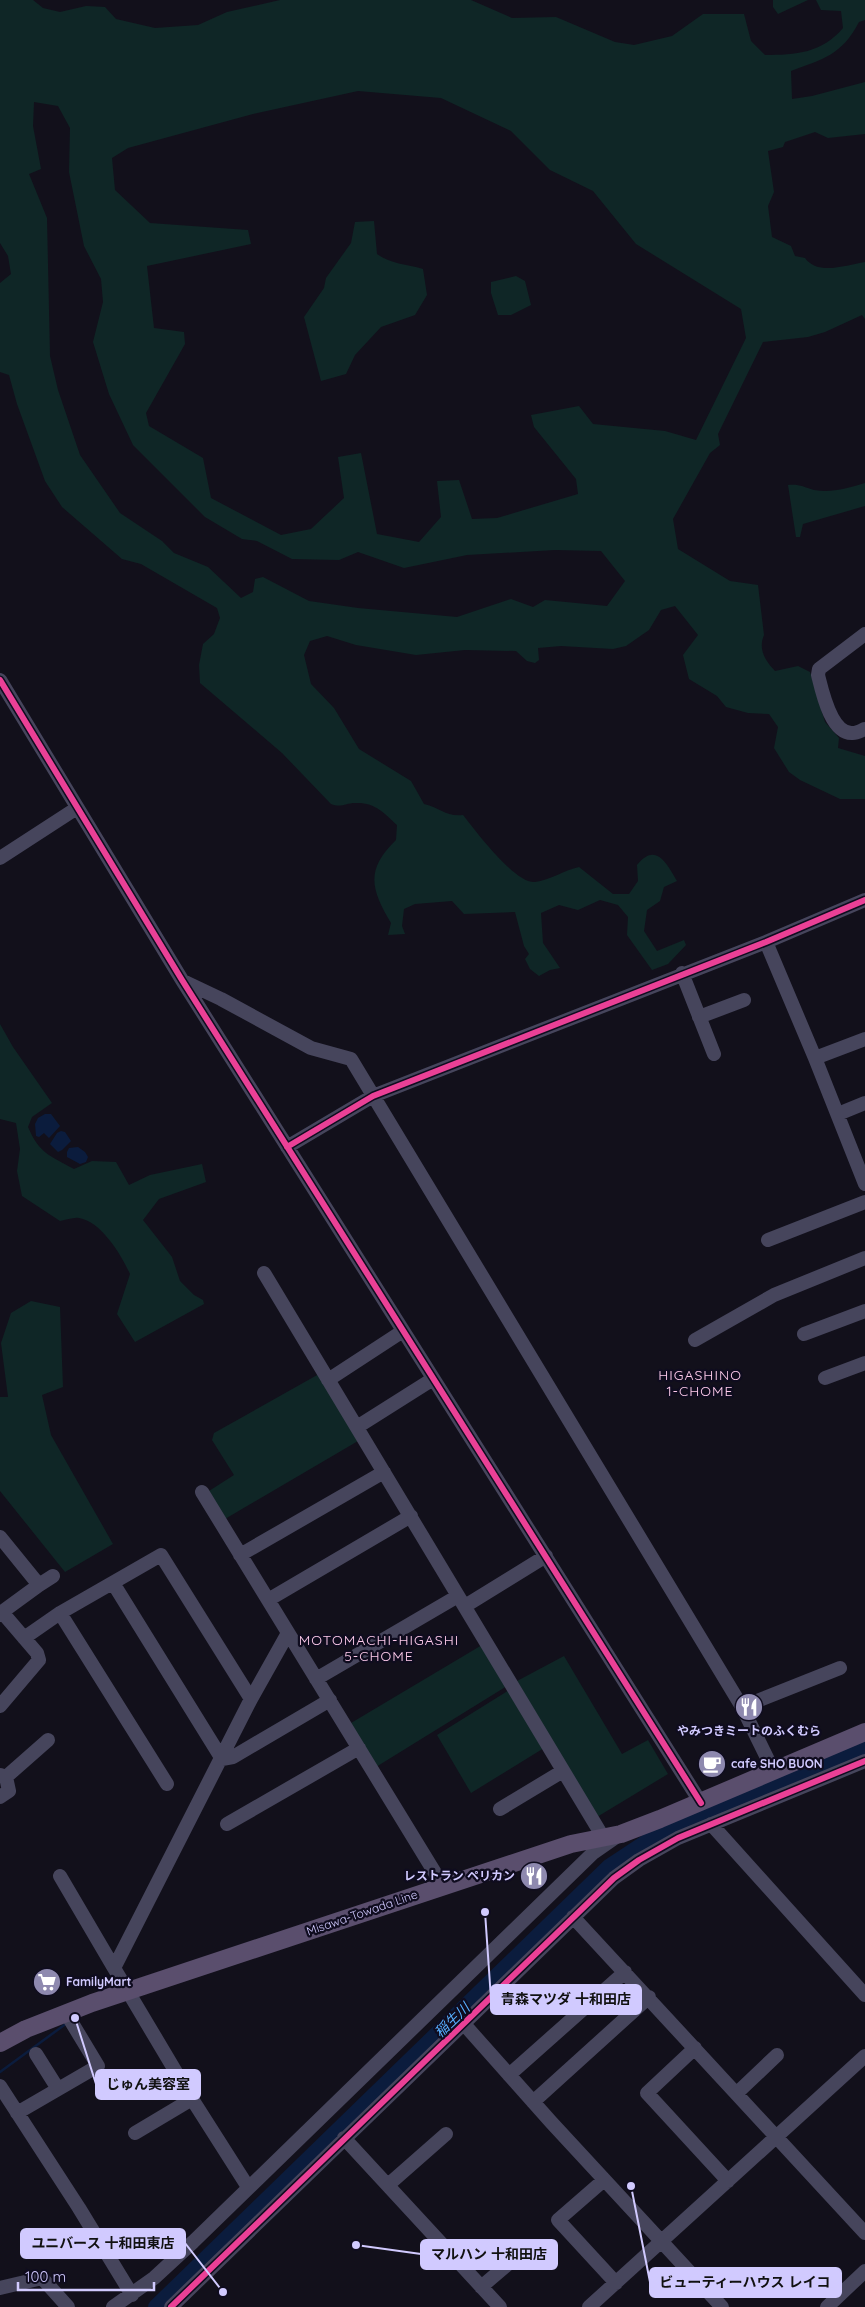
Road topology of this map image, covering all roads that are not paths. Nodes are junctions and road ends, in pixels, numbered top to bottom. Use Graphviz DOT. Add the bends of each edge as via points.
graph roads {
  1 [pos="865,634"];
  2 [pos="0,680"];
  3 [pos="865,729"];
  4 [pos="78,808"];
  5 [pos="0,858"];
  6 [pos="865,900"];
  7 [pos="766,942"];
  8 [pos="682,973"];
  9 [pos="182,980"];
  10 [pos="744,1000"];
  11 [pos="699,1017"];
  12 [pos="865,1038"];
  13 [pos="714,1054"];
  14 [pos="815,1058"];
  15 [pos="373,1096"];
  16 [pos="865,1103"];
  17 [pos="838,1114"];
  18 [pos="287,1147"];
  19 [pos="865,1184"];
  20 [pos="865,1202"];
  21 [pos="768,1240"];
  22 [pos="865,1258"];
  23 [pos="264,1272"];
  24 [pos="865,1311"];
  25 [pos="404,1331"];
  26 [pos="804,1334"];
  27 [pos="695,1340"];
  28 [pos="865,1363"];
  29 [pos="433,1378"];
  30 [pos="825,1378"];
  31 [pos="328,1380"];
  32 [pos="357,1427"];
  33 [pos="384,1472"];
  34 [pos="202,1492"];
  35 [pos="410,1516"];
  36 [pos="0,1537"];
  37 [pos="240,1556"];
  38 [pos="546,1556"];
  39 [pos="53,1576"];
  40 [pos="113,1583"];
  41 [pos="39,1584"];
  42 [pos="268,1600"];
  43 [pos="462,1601"];
  44 [pos="1,1613"];
  45 [pos="60,1613"];
  46 [pos="288,1633"];
  47 [pos="24,1638"];
  48 [pos="840,1668"];
  49 [pos="316,1679"];
  50 [pos="251,1699"];
  51 [pos="330,1700"];
  52 [pos="0,1706"];
  53 [pos="742,1707"];
  54 [pos="865,1732"];
  55 [pos="48,1740"];
  56 [pos="359,1748"];
  57 [pos="222,1759"];
  58 [pos="864,1762"];
  59 [pos="563,1771"];
  60 [pos="774,1772"];
  61 [pos="3,1776"];
  62 [pos="167,1784"];
  63 [pos="0,1797"];
  64 [pos="701,1803"];
  65 [pos="500,1808"];
  66 [pos="227,1824"];
  67 [pos="710,1824"];
  68 [pos="621,1834"];
  69 [pos="603,1837"];
  70 [pos="60,1876"];
  71 [pos="442,1886"];
  72 [pos="573,1917"];
  73 [pos="114,1968"];
  74 [pos="625,1972"];
  75 [pos="128,1992"];
  76 [pos="865,1995"];
  77 [pos="649,1997"];
  78 [pos="66,2013"];
  79 [pos="463,2023"];
  80 [pos="0,2043"];
  81 [pos="695,2048"];
  82 [pos="36,2054"];
  83 [pos="777,2055"];
  84 [pos="865,2056"];
  85 [pos="509,2075"];
  86 [pos="0,2086"];
  87 [pos="58,2089"];
  88 [pos="737,2093"];
  89 [pos="192,2099"];
  90 [pos="533,2102"];
  91 [pos="17,2113"];
  92 [pos="135,2133"];
  93 [pos="446,2134"];
  94 [pos="777,2136"];
  95 [pos="344,2138"];
  96 [pos="604,2180"];
  97 [pos="728,2181"];
  98 [pos="388,2185"];
  99 [pos="248,2187"];
  100 [pos="865,2233"];
  101 [pos="662,2240"];
  102 [pos="521,2253"];
  103 [pos="865,2271"];
  104 [pos="616,2283"];
  105 [pos="481,2287"];
  106 [pos="0,2288"];
  107 [pos="132,2295"];
  108 [pos="68,2307"];
  109 [pos="113,2307"];
  110 [pos="171,2307"];
  111 [pos="500,2307"];
  112 [pos="589,2307"];
  113 [pos="722,2307"];
  114 [pos="827,2307"];
  1 -- 3 [label="street" via="819,669 818,675 829,712 838,726 853,733"];
  2 -- 4 [label="street"];
  4 -- 5 [label="street"];
  4 -- 9 [label="street"];
  6 -- 7 [label="street"];
  7 -- 8 [label="street"];
  7 -- 14 [label="street"];
  8 -- 11 [label="street"];
  8 -- 15 [label="street"];
  9 -- 15 [label="street" via="311,1048 351,1059"];
  9 -- 18 [label="street"];
  10 -- 11 [label="street"];
  11 -- 13 [label="street"];
  12 -- 14 [label="street"];
  14 -- 17 [label="street"];
  15 -- 18 [label="street"];
  15 -- 53 [label="street"];
  16 -- 17 [label="street"];
  17 -- 19 [label="street"];
  18 -- 25 [label="street"];
  20 -- 21 [label="street"];
  22 -- 27 [label="street" via="774,1295"];
  23 -- 31 [label="street"];
  24 -- 26 [label="street"];
  25 -- 29 [label="street"];
  25 -- 31 [label="street"];
  28 -- 30 [label="street"];
  29 -- 32 [label="street"];
  29 -- 38 [label="street"];
  31 -- 32 [label="street"];
  32 -- 33 [label="street"];
  33 -- 35 [label="street"];
  33 -- 37 [label="street"];
  34 -- 37 [label="street"];
  35 -- 42 [label="street"];
  35 -- 43 [label="street"];
  36 -- 41 [label="street"];
  37 -- 42 [label="street"];
  38 -- 43 [label="street"];
  38 -- 64 [label="street"];
  39 -- 41 [label="street"];
  40 -- 45 [label="street"];
  40 -- 50 [label="street" via="161,1555"];
  40 -- 57 [label="street"];
  41 -- 44 [label="street"];
  42 -- 46 [label="street"];
  43 -- 49 [label="street"];
  43 -- 59 [label="street"];
  44 -- 47 [label="street"];
  45 -- 47 [label="street"];
  45 -- 62 [label="street"];
  46 -- 49 [label="street"];
  46 -- 50 [label="street"];
  47 -- 52 [label="street" via="39,1660"];
  48 -- 53 [label="street"];
  49 -- 51 [label="street"];
  50 -- 57 [label="street"];
  51 -- 56 [label="street"];
  51 -- 57 [label="street" via="233,1757"];
  53 -- 60 [label="street"];
  54 -- 60 [label="main road, Misawa-Towada Line"];
  55 -- 61 [label="street"];
  56 -- 66 [label="street"];
  56 -- 71 [label="street"];
  57 -- 73 [label="street"];
  58 -- 67 [label="street"];
  59 -- 65 [label="street"];
  59 -- 69 [label="street"];
  60 -- 64 [label="main road, Misawa-Towada Line"];
  61 -- 63 [label="street" via="8,1791"];
  64 -- 68 [label="main road, Misawa-Towada Line"];
  67 -- 72 [label="street" via="639,1860 614,1878"];
  67 -- 76 [label="street"];
  68 -- 69 [label="main road, Misawa-Towada Line"];
  68 -- 99 [label="street" via="593,1853"];
  69 -- 71 [label="main road, Misawa-Towada Line" via="571,1844"];
  70 -- 73 [label="street"];
  71 -- 75 [label="main road, Misawa-Towada Line"];
  72 -- 74 [label="street"];
  72 -- 79 [label="street"];
  73 -- 75 [label="street"];
  74 -- 77 [label="street"];
  74 -- 85 [label="street"];
  75 -- 78 [label="main road, Misawa-Towada Line"];
  75 -- 89 [label="street"];
  77 -- 81 [label="street"];
  77 -- 90 [label="street"];
  78 -- 80 [label="main road, Misawa-Towada Line"];
  78 -- 87 [label="street" via="98,2066"];
  79 -- 85 [label="street"];
  79 -- 95 [label="street"];
  81 -- 88 [label="street"];
  81 -- 97 [label="street" via="646,2093"];
  82 -- 87 [label="street"];
  83 -- 88 [label="street"];
  84 -- 94 [label="street"];
  85 -- 90 [label="street"];
  86 -- 91 [label="street"];
  87 -- 91 [label="street"];
  88 -- 94 [label="street"];
  89 -- 92 [label="street"];
  89 -- 99 [label="street"];
  90 -- 96 [label="street"];
  91 -- 107 [label="street"];
  93 -- 98 [label="street"];
  94 -- 97 [label="street"];
  94 -- 100 [label="street"];
  95 -- 98 [label="street"];
  95 -- 110 [label="street"];
  96 -- 101 [label="street"];
  96 -- 104 [label="street" via="558,2220"];
  97 -- 101 [label="street"];
  98 -- 105 [label="street"];
  99 -- 107 [label="street"];
  101 -- 104 [label="street"];
  101 -- 113 [label="street"];
  102 -- 105 [label="street"];
  103 -- 114 [label="street"];
  104 -- 112 [label="street"];
  105 -- 111 [label="street"];
  106 -- 108 [label="street" via="42,2278"];
  107 -- 109 [label="street"];
}
